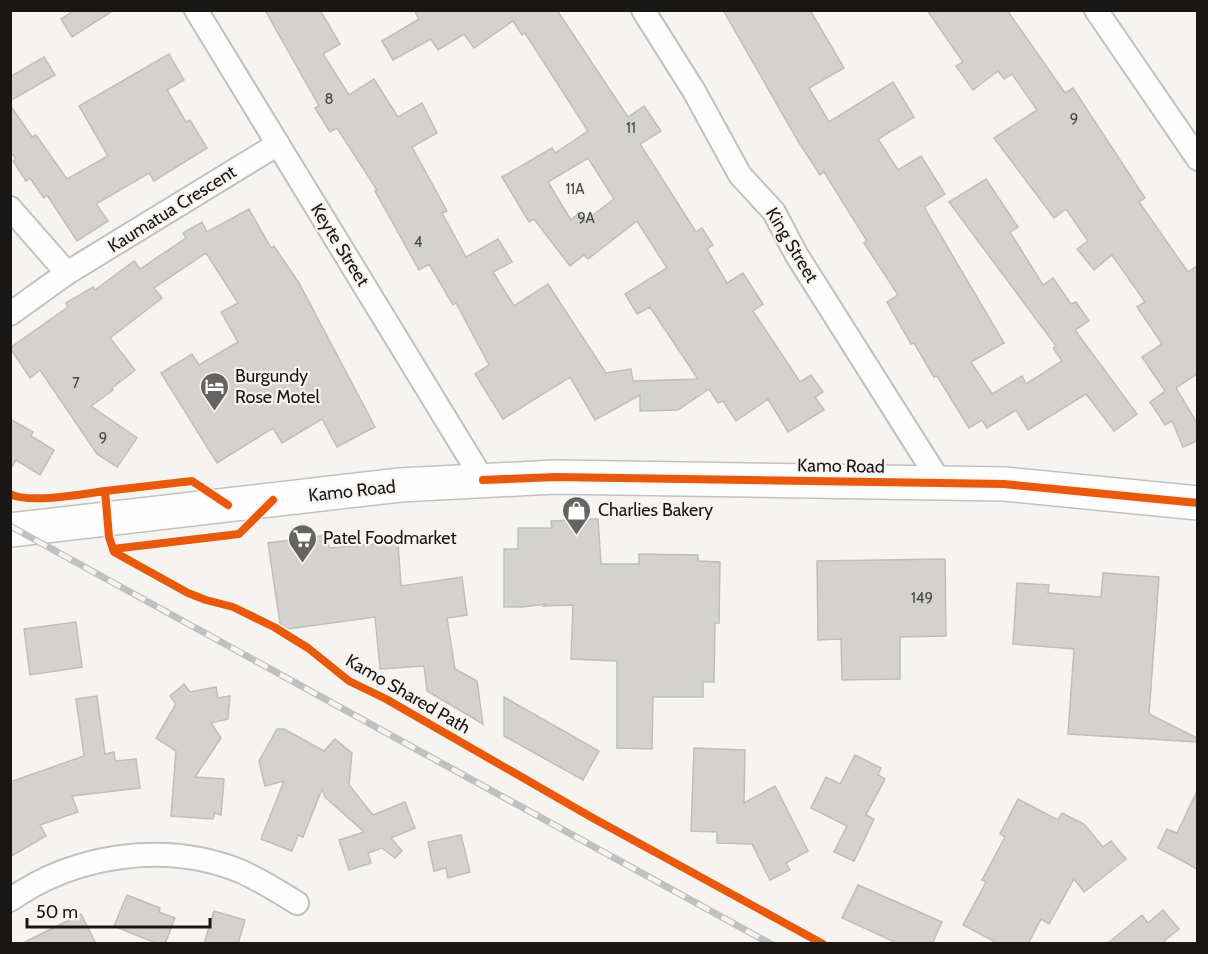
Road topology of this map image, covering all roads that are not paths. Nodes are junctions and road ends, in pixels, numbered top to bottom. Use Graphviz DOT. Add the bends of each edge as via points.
graph roads {
  1 [pos="195,10"];
  2 [pos="643,10"];
  3 [pos="1096,10"];
  4 [pos="278,144"];
  5 [pos="1197,159"];
  6 [pos="10,208"];
  7 [pos="67,273"];
  8 [pos="10,314"];
  9 [pos="483,480"];
  10 [pos="940,482"];
  11 [pos="1197,503"];
  12 [pos="10,530"];
  13 [pos="10,900"];
  14 [pos="297,903"];
  1 -- 4 [label="street, Keyte Street"];
  2 -- 10 [label="street, King Street" via="740,175 774,212 796,254"];
  3 -- 5 [label="street"];
  4 -- 7 [label="street, Kaumatua Crescent"];
  4 -- 9 [label="street, Keyte Street"];
  6 -- 7 [label="street"];
  7 -- 8 [label="street, Kaumatua Crescent"];
  9 -- 10 [label="main road, Kamo Road" via="555,477"];
  9 -- 12 [label="main road, Kamo Road" via="400,485"];
  10 -- 11 [label="main road, Kamo Road" via="1004,484"];
  13 -- 14 [label="street" via="57,874 91,863 132,855 168,855 239,871"];
}
